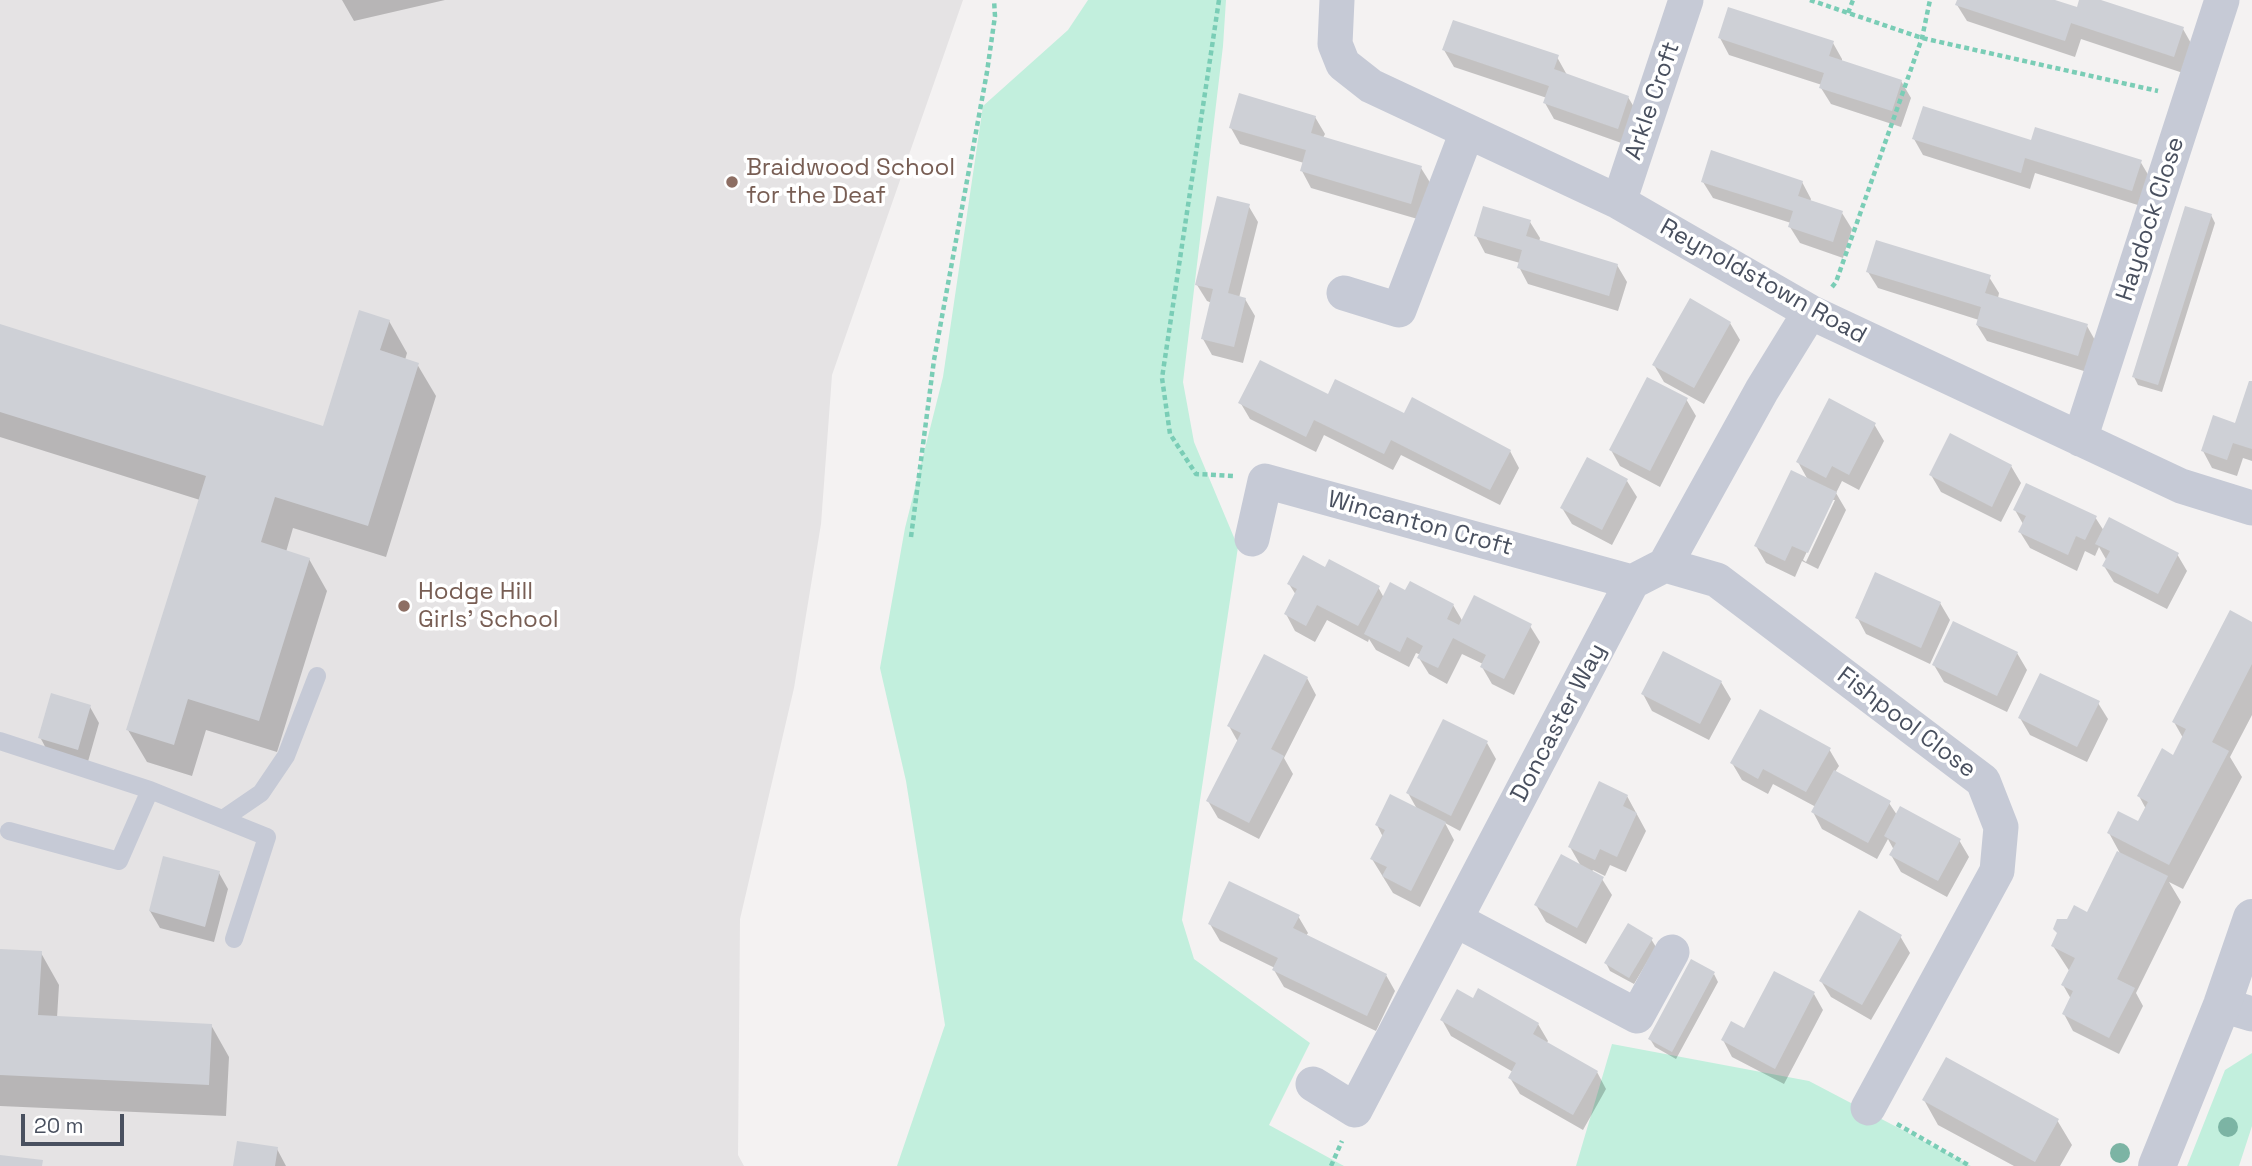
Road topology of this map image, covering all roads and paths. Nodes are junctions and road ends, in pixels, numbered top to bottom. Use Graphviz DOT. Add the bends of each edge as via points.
graph roads {
  1 [pos="994,0"];
  2 [pos="1219,0"];
  3 [pos="1338,0"];
  4 [pos="1686,0"];
  5 [pos="1811,0"];
  6 [pos="1853,0"];
  7 [pos="1930,0"];
  8 [pos="2222,0"];
  9 [pos="1848,13"];
  10 [pos="1922,38"];
  11 [pos="2190,98"];
  12 [pos="1467,132"];
  13 [pos="1619,202"];
  14 [pos="1344,293"];
  15 [pos="1810,312"];
  16 [pos="2080,439"];
  17 [pos="1265,481"];
  18 [pos="2252,508"];
  19 [pos="911,537"];
  20 [pos="1252,539"];
  21 [pos="1665,565"];
  22 [pos="1632,582"];
  23 [pos="317,676"];
  24 [pos="0,741"];
  25 [pos="150,790"];
  26 [pos="223,819"];
  27 [pos="9,831"];
  28 [pos="2252,918"];
  29 [pos="1456,920"];
  30 [pos="234,939"];
  31 [pos="1672,952"];
  32 [pos="2237,1009"];
  33 [pos="1313,1084"];
  34 [pos="1868,1108"];
  35 [pos="1970,1166"];
  36 [pos="2157,1166"];
  1 -- 19 [label="path" via="987,72 934,360"];
  2 -- 17 [label="path" via="1162,378 1170,434 1196,474"];
  3 -- 12 [label="street, Reynoldstown Road" via="1335,44 1343,64 1371,86"];
  4 -- 13 [label="street, Arkle Croft"];
  5 -- 9 [label="path"];
  6 -- 9 [label="path"];
  7 -- 10 [label="path"];
  8 -- 11 [label="street, Haydock Close"];
  9 -- 10 [label="path"];
  10 -- 11 [label="path"];
  10 -- 15 [label="path" via="1836,282"];
  11 -- 16 [label="street, Haydock Close"];
  12 -- 13 [label="street, Reynoldstown Road"];
  12 -- 14 [label="street" via="1399,310"];
  13 -- 15 [label="street, Reynoldstown Road"];
  15 -- 16 [label="street, Reynoldstown Road"];
  15 -- 21 [label="street"];
  16 -- 18 [label="street, Reynoldstown Road" via="2180,486"];
  17 -- 20 [label="street"];
  17 -- 22 [label="street, Wincanton Croft"];
  21 -- 22 [label="street"];
  21 -- 34 [label="street, Fishpool Close" via="1717,580 1983,781 2001,827 1997,871"];
  22 -- 29 [label="street, Doncaster Way"];
  23 -- 26 [label="lane" via="286,757 261,793"];
  24 -- 25 [label="lane"];
  25 -- 26 [label="lane"];
  25 -- 27 [label="lane" via="119,861"];
  26 -- 30 [label="lane" via="267,837"];
  28 -- 32 [label="street"];
  29 -- 31 [label="street" via="1637,1016"];
  29 -- 33 [label="street, Doncaster Way" via="1355,1110"];
  32 -- 36 [label="street"];
  34 -- 35 [label="path"];
}
